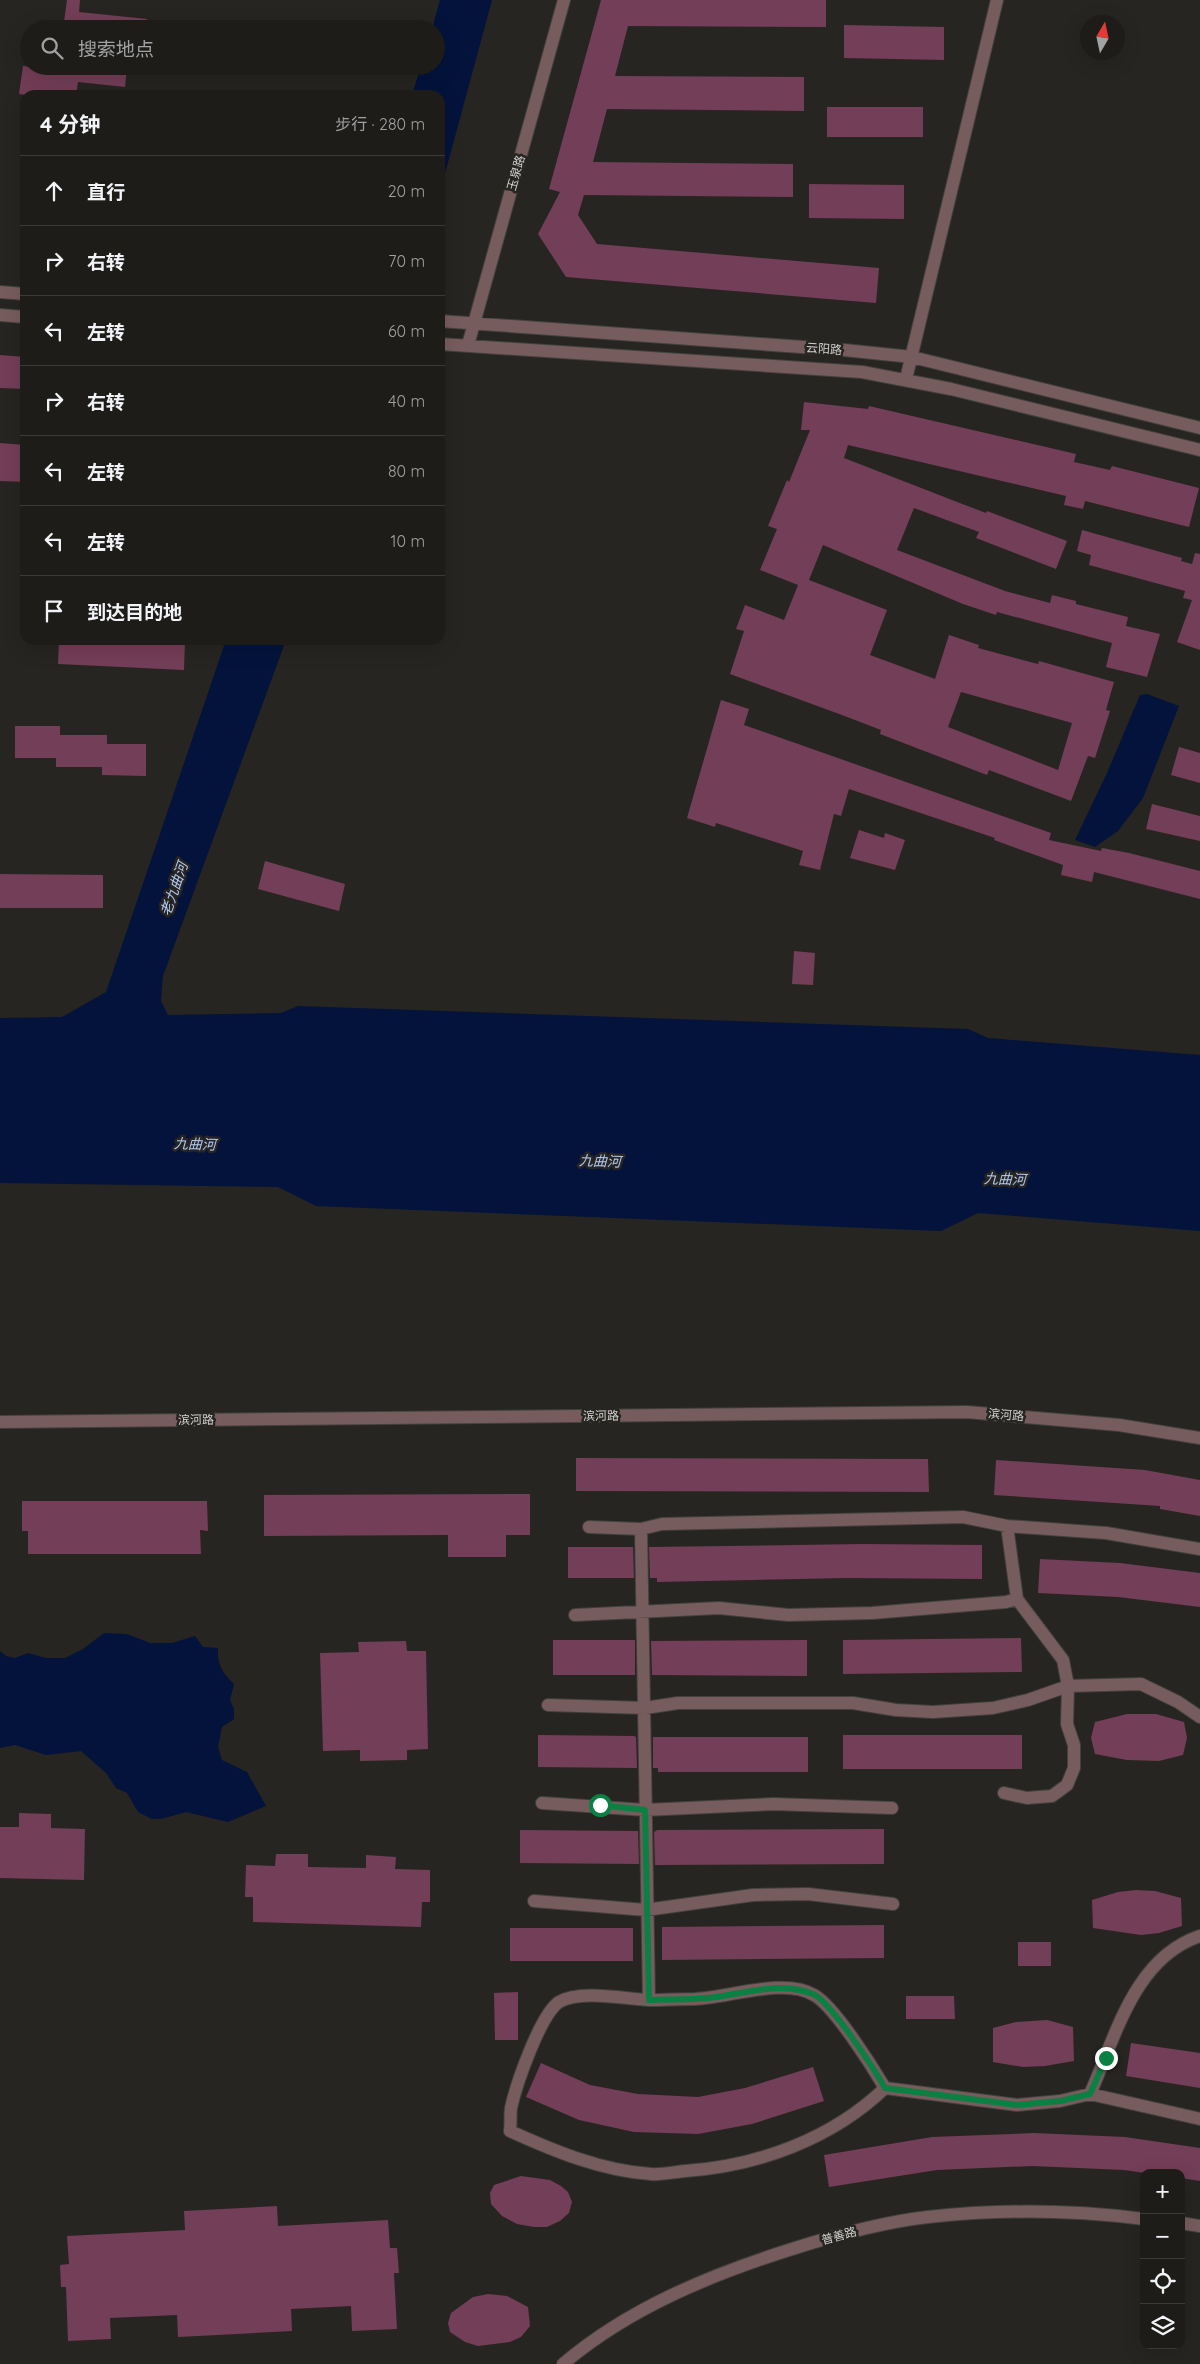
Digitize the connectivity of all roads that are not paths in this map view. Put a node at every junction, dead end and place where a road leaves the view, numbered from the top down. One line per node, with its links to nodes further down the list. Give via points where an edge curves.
1 (564, 0): 8 (street, 玉泉路)
2 (998, 0): 11 (street)
3 (0, 292): 4 (street)
4 (20, 294)
5 (0, 315): 6 (street)
6 (20, 317)
7 (445, 320): 8 (street, 云阳路)
8 (474, 323): 10 (street, 玉泉路); 11 (street, 云阳路)
9 (445, 344): 10 (street, 云阳路)
10 (468, 345): 12 (street, 云阳路, via 862,372)
11 (912, 357): 12 (street); 13 (street, 云阳路)
12 (906, 379): 14 (street, 云阳路)
13 (1200, 428)
14 (1200, 450)
15 (0, 1422): 16 (street, 滨河路, via 968,1412 1119,1425)
16 (1200, 1438)
17 (1007, 1526): 19 (street, via 963,1517 662,1524); 20 (street, via 1106,1533); 21 (street)
18 (589, 1527): 19 (street)
19 (641, 1530): 22 (street)
20 (1200, 1549)
21 (1017, 1599): 22 (street, via 872,1613 788,1615 719,1608); 24 (street, via 1063,1660)
22 (644, 1612): 23 (street); 26 (street)
23 (575, 1615)
24 (1068, 1686): 26 (street, via 993,1708 933,1712 853,1703 678,1703); 27 (street, via 1142,1684); 28 (street, via 1067,1724 1074,1745 1074,1768 1067,1784 1052,1796 1027,1798)
25 (548, 1706): 26 (street)
26 (645, 1708): 31 (street)
27 (1200, 1717)
28 (1004, 1793)
29 (542, 1803): 31 (street)
30 (892, 1808): 31 (street, via 772,1804)
31 (645, 1810): 34 (street)
32 (534, 1901): 34 (street)
33 (893, 1904): 34 (street, via 808,1894 762,1894)
34 (646, 1910): 36 (street)
35 (1200, 1936): 38 (street, via 1187,1940 1156,1962 1129,2000)
36 (649, 2000): 37 (street, via 706,1998 784,1988 814,1994 836,2016); 37 (street, via 594,1996 558,2003 532,2044 511,2109 510,2131 554,2151 612,2168 652,2174 706,2170 771,2156 811,2138 866,2105)
37 (885, 2088): 38 (street, via 1017,2105)
38 (1090, 2094): 39 (street)
39 (1200, 2119)
40 (1140, 2218): 43 (street, 普善路, via 1091,2212 1012,2211 927,2217 841,2234 739,2266 654,2302 590,2341)
41 (1185, 2224): 42 (street)
42 (1200, 2226)
43 (563, 2364)

